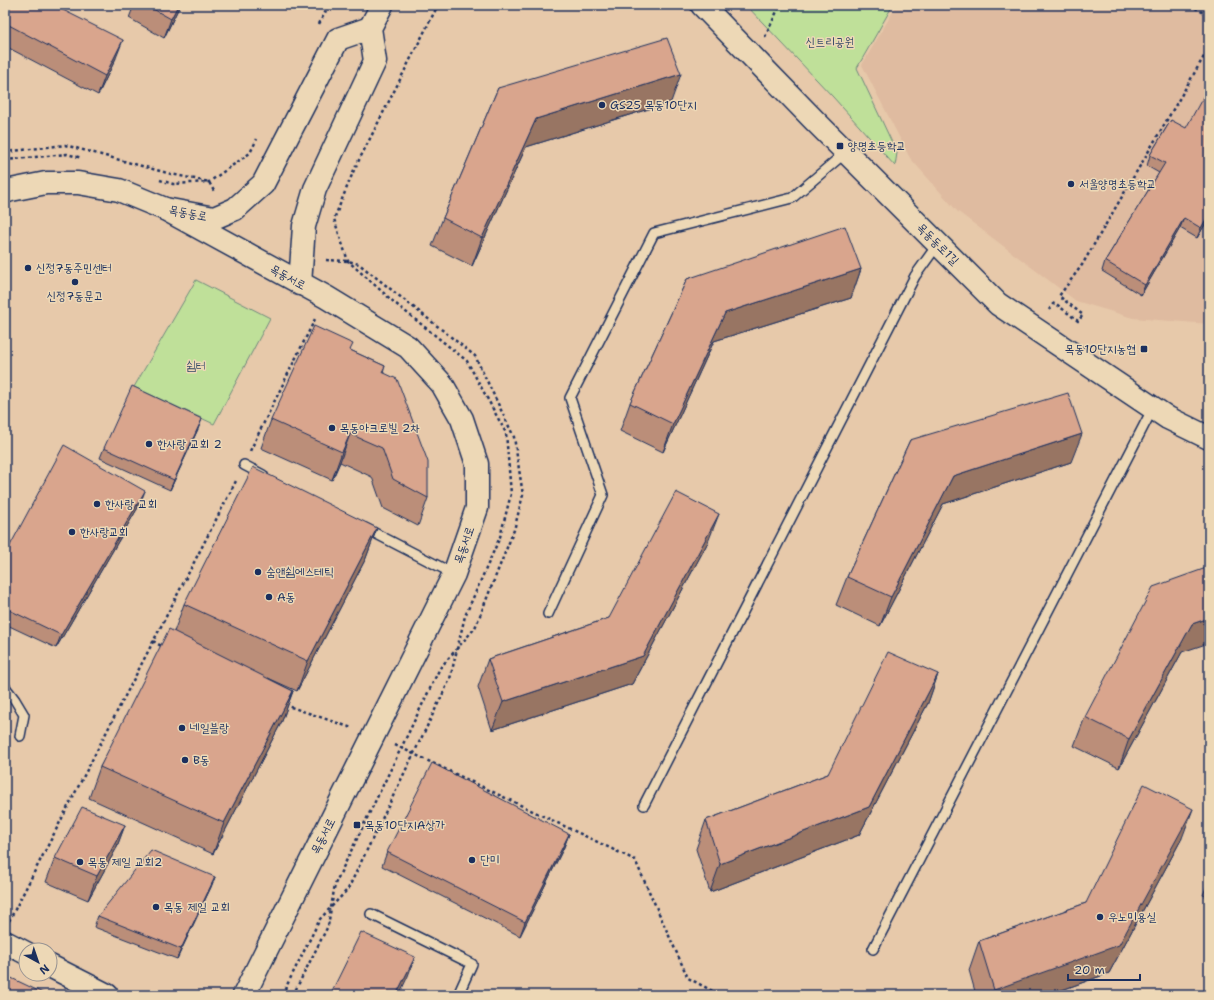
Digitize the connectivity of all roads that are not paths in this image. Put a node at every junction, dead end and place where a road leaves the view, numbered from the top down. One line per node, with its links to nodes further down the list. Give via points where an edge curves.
1 (382, 5): 3 (main road)
2 (702, 5): 4 (main road, 목동동로1길)
3 (370, 28): 6 (main road, 목동동로, via 338,39 263,184 235,209 214,218); 8 (main road, via 375,61 315,189 304,226)
4 (846, 152): 7 (main road, 목동동로1길); 15 (lane, via 792,198 654,233 570,398 603,495)
5 (5, 192): 6 (main road, 목동동로, via 46,183 78,183 119,190)
6 (165, 209): 8 (main road, 목동서로)
7 (938, 244): 9 (main road, 목동동로1길, via 998,304); 18 (lane, via 915,276)
8 (300, 284): 14 (main road, 목동서로, via 408,347 442,384 462,419 477,464 478,508)
9 (1154, 408): 10 (main road, 목동동로1길, via 1168,418); 22 (lane)
10 (1209, 438)
11 (244, 465): 12 (lane)
12 (272, 480)
13 (356, 523): 14 (lane)
14 (454, 574): 25 (main road, 목동서로)
15 (548, 614)
16 (5, 687): 17 (lane, via 24,715)
17 (20, 736)
18 (644, 805)
19 (371, 914): 26 (lane, via 472,964)
20 (7, 932): 21 (main road)
21 (18, 944)
22 (873, 949)
23 (58, 970): 24 (main road)
24 (107, 995)
25 (244, 995)
26 (458, 995)

